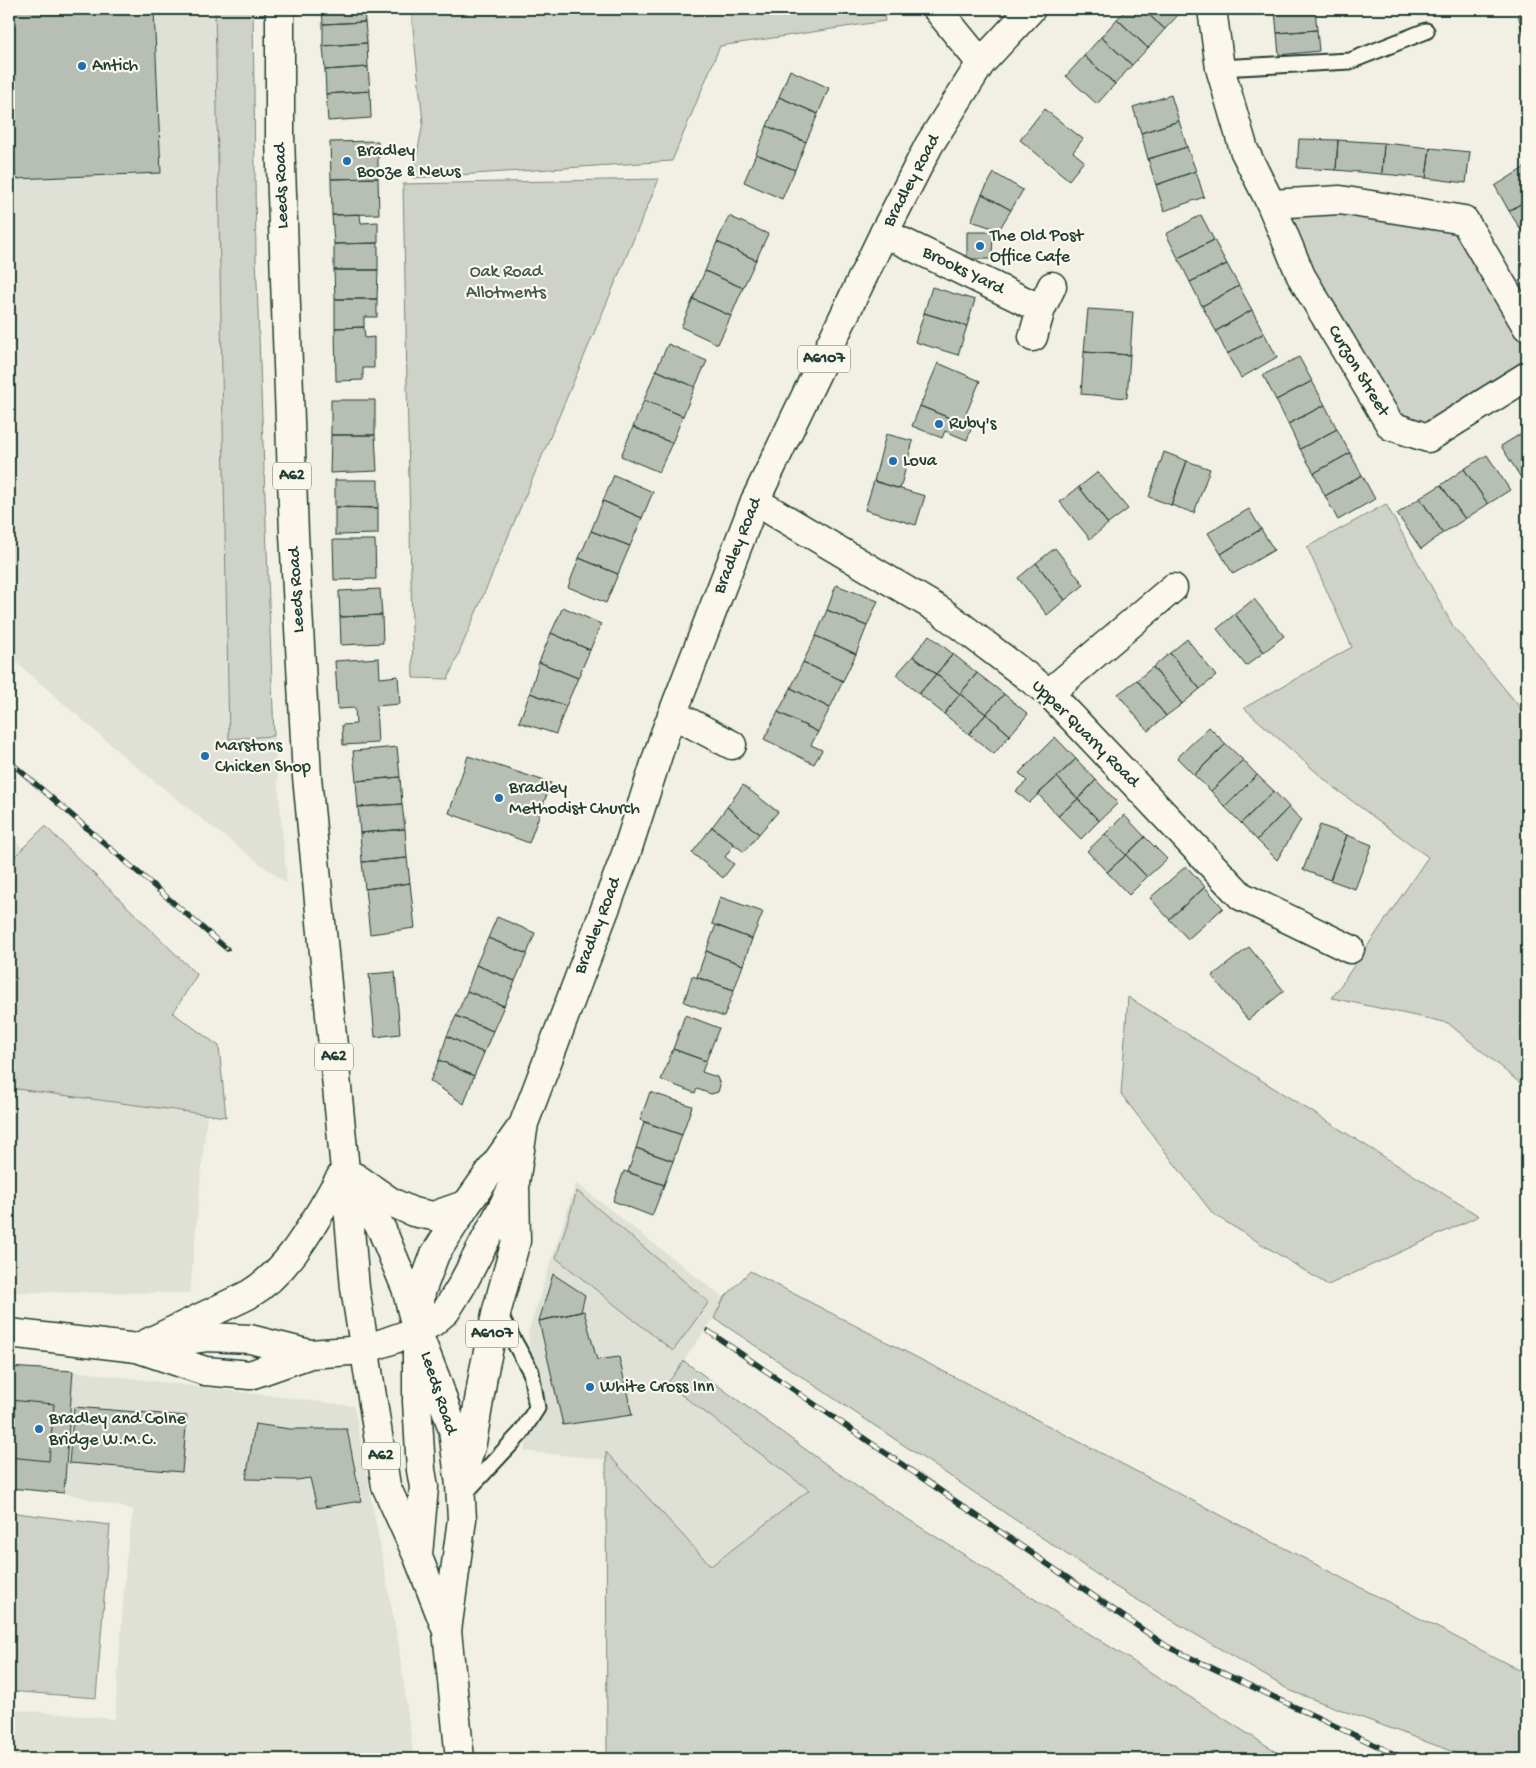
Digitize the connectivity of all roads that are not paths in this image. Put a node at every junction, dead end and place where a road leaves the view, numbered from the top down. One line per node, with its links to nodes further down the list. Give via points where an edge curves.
1 (280, 9): 20 (main road, Leeds Road / A62, via 280,148 294,534 307,777)
2 (937, 9): 6 (main road)
3 (1031, 9): 6 (main road, Bradley Road / A6107)
4 (1212, 9): 7 (main road, Curzon Street)
5 (1426, 31): 7 (lane, via 1350,61)
6 (981, 62): 9 (main road, Bradley Road / A6107, via 929,145)
7 (1220, 68): 8 (main road, Curzon Street, via 1244,150)
8 (1270, 204): 10 (main road, via 1340,200 1464,220); 12 (main road, Curzon Street, via 1301,276 1390,426 1428,438)
9 (884, 233): 11 (main road, Brooks Yard, via 1047,298); 13 (main road, Bradley Road / A6107)
10 (1527, 326)
11 (1033, 337)
12 (1527, 376)
13 (755, 501): 15 (main road, Upper Quarry Road, via 941,611); 16 (main road, Bradley Road / A6107)
14 (1173, 588): 15 (main road)
15 (1049, 693): 18 (main road, Upper Quarry Road, via 1241,896)
16 (673, 714): 17 (main road); 19 (main road, Bradley Road / A6107, via 626,854)
17 (732, 745)
18 (1350, 949)
19 (524, 1123): 21 (main road, Bradley Road / A6107); 22 (main road, Bradley Road / A6107)
20 (345, 1170): 22 (main road, via 391,1202 413,1212 433,1216); 24 (main road, Leeds Road / A62, via 382,1230 406,1288); 26 (main road, via 294,1254 264,1286); 27 (main road, Leeds Road / A62, via 354,1288)
21 (515, 1183): 23 (main road, Bradley Road / A6107, via 516,1241); 24 (main road, via 446,1311)
22 (467, 1204): 24 (main road, Bradley Road / A6107, via 435,1254 421,1292)
23 (497, 1310): 28 (main road, Bradley Road / A6107); 28 (lane, via 531,1372 537,1408 521,1433)
24 (418, 1331): 27 (main road); 28 (main road, Leeds Road / A62, via 453,1430); 29 (main road, Bradley Road / A6107, via 418,1401 424,1488)
25 (9, 1333): 26 (main road)
26 (137, 1348): 27 (main road, via 208,1338 250,1339 310,1354)
27 (363, 1350): 29 (main road, Leeds Road / A62, via 386,1486)
28 (461, 1491): 30 (main road, Leeds Road / A62, via 462,1519)
29 (418, 1557): 30 (main road, Leeds Road / A62)
30 (447, 1631): 31 (main road, Leeds Road / A62)
31 (460, 1759)

